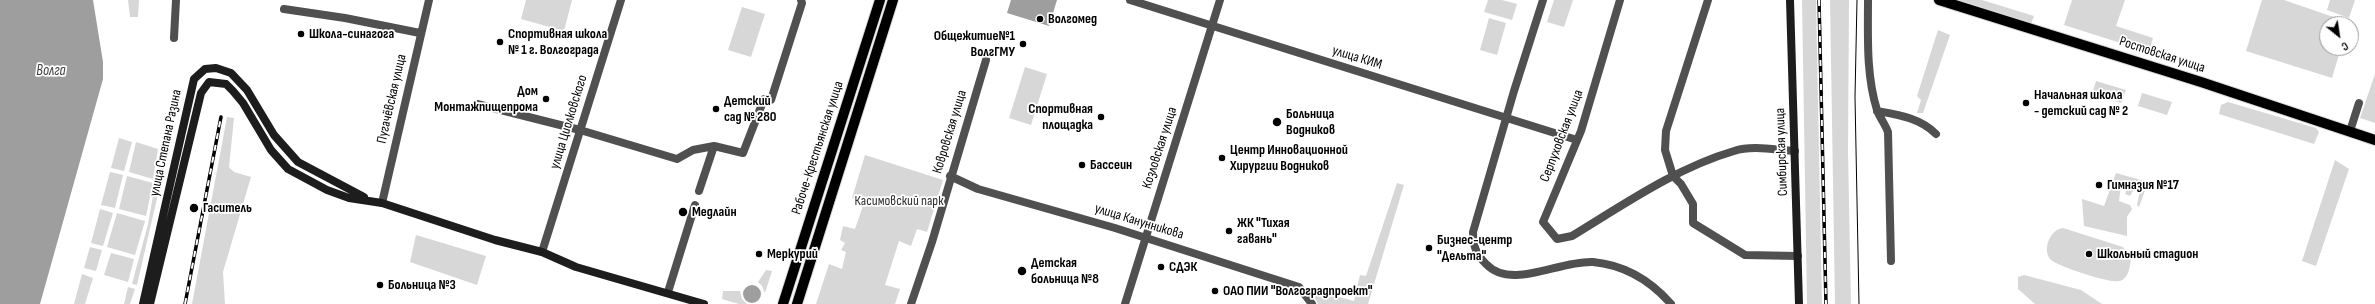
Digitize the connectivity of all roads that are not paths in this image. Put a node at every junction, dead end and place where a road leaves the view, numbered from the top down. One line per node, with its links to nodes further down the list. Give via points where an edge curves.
1 (176, 0): 18 (street)
2 (428, 0): 17 (street, Пугачёвская улица)
3 (621, 0): 24 (street, улица Циолковского)
4 (800, 0): 29 (street, via 802,3 771,100 764,99 743,153)
5 (880, 0): 45 (main road, Рабоче-Крестьянская улица)
6 (894, 0): 46 (main road, Рабоче-Крестьянская улица)
7 (1130, 0): 16 (street, улица КИМ)
8 (1220, 0): 16 (street, Козловская улица)
9 (1544, 0): 23 (street)
10 (1620, 0): 27 (street, Серпуховская улица)
11 (1708, 0): 32 (street, via 1666,131 1664,150)
12 (1790, 0): 30 (main road, Симбирская улица)
13 (1868, 0): 22 (street, via 1868,57)
14 (1939, 0): 25 (main road, Ростовская улица)
15 (284, 9): 17 (street)
16 (1212, 28): 23 (street, улица КИМ); 37 (street, Козловская улица)
17 (420, 33): 35 (street, Пугачёвская улица)
18 (174, 38)
19 (986, 60): 31 (street, Ковровская улица)
20 (2360, 103): 25 (street)
21 (477, 104): 24 (street)
22 (1878, 111): 26 (street, via 1927,125); 40 (street, via 1885,121 1888,132)
23 (1506, 118): 27 (street, улица КИМ); 50 (street, via 1473,232 1473,247 1480,258 1492,270 1505,276 1533,274 1576,262 1616,266 1633,272 1647,281)
24 (580, 130): 29 (street, via 677,159 693,150); 38 (street, улица Циолковского)
25 (2350, 131): 28 (main road, Ростовская улица)
26 (1936, 134)
27 (1577, 140): 32 (street, Серпуховская улица, via 1543,222 1557,239 1572,236)
28 (2375, 140)
29 (714, 146): 33 (street)
30 (1795, 151): 32 (street, via 1735,150); 39 (main road, Симбирская улица)
31 (950, 176): 37 (street, улица Канунникова, via 978,189); 47 (street, Ковровская улица, via 932,242)
32 (1673, 176): 39 (street, via 1688,194 1693,204 1693,222 1700,228 1745,255)
33 (699, 192)
34 (372, 201): 35 (main road); 42 (main road, улица Степана Разина, via 298,162 278,140 247,90 232,74 216,68 205,69 194,79); 43 (main road, улица Степана Разина, via 350,198 327,190 288,169 271,150 243,103 226,84 209,82 201,93)
35 (382, 203): 38 (main road, via 495,240)
36 (695, 205): 41 (street)
37 (1145, 238): 48 (street, Козловская улица); 49 (street, улица Канунникова, via 1299,287)
38 (542, 252): 41 (main road, via 576,267)
39 (1798, 256): 51 (main road, Симбирская улица)
40 (1891, 261)
41 (668, 292): 44 (main road)
42 (143, 304)
43 (150, 304)
44 (704, 304)
45 (783, 304)
46 (797, 304)
47 (911, 304)
48 (1125, 304)
49 (1312, 304)
50 (1671, 304)
51 (1799, 304)

